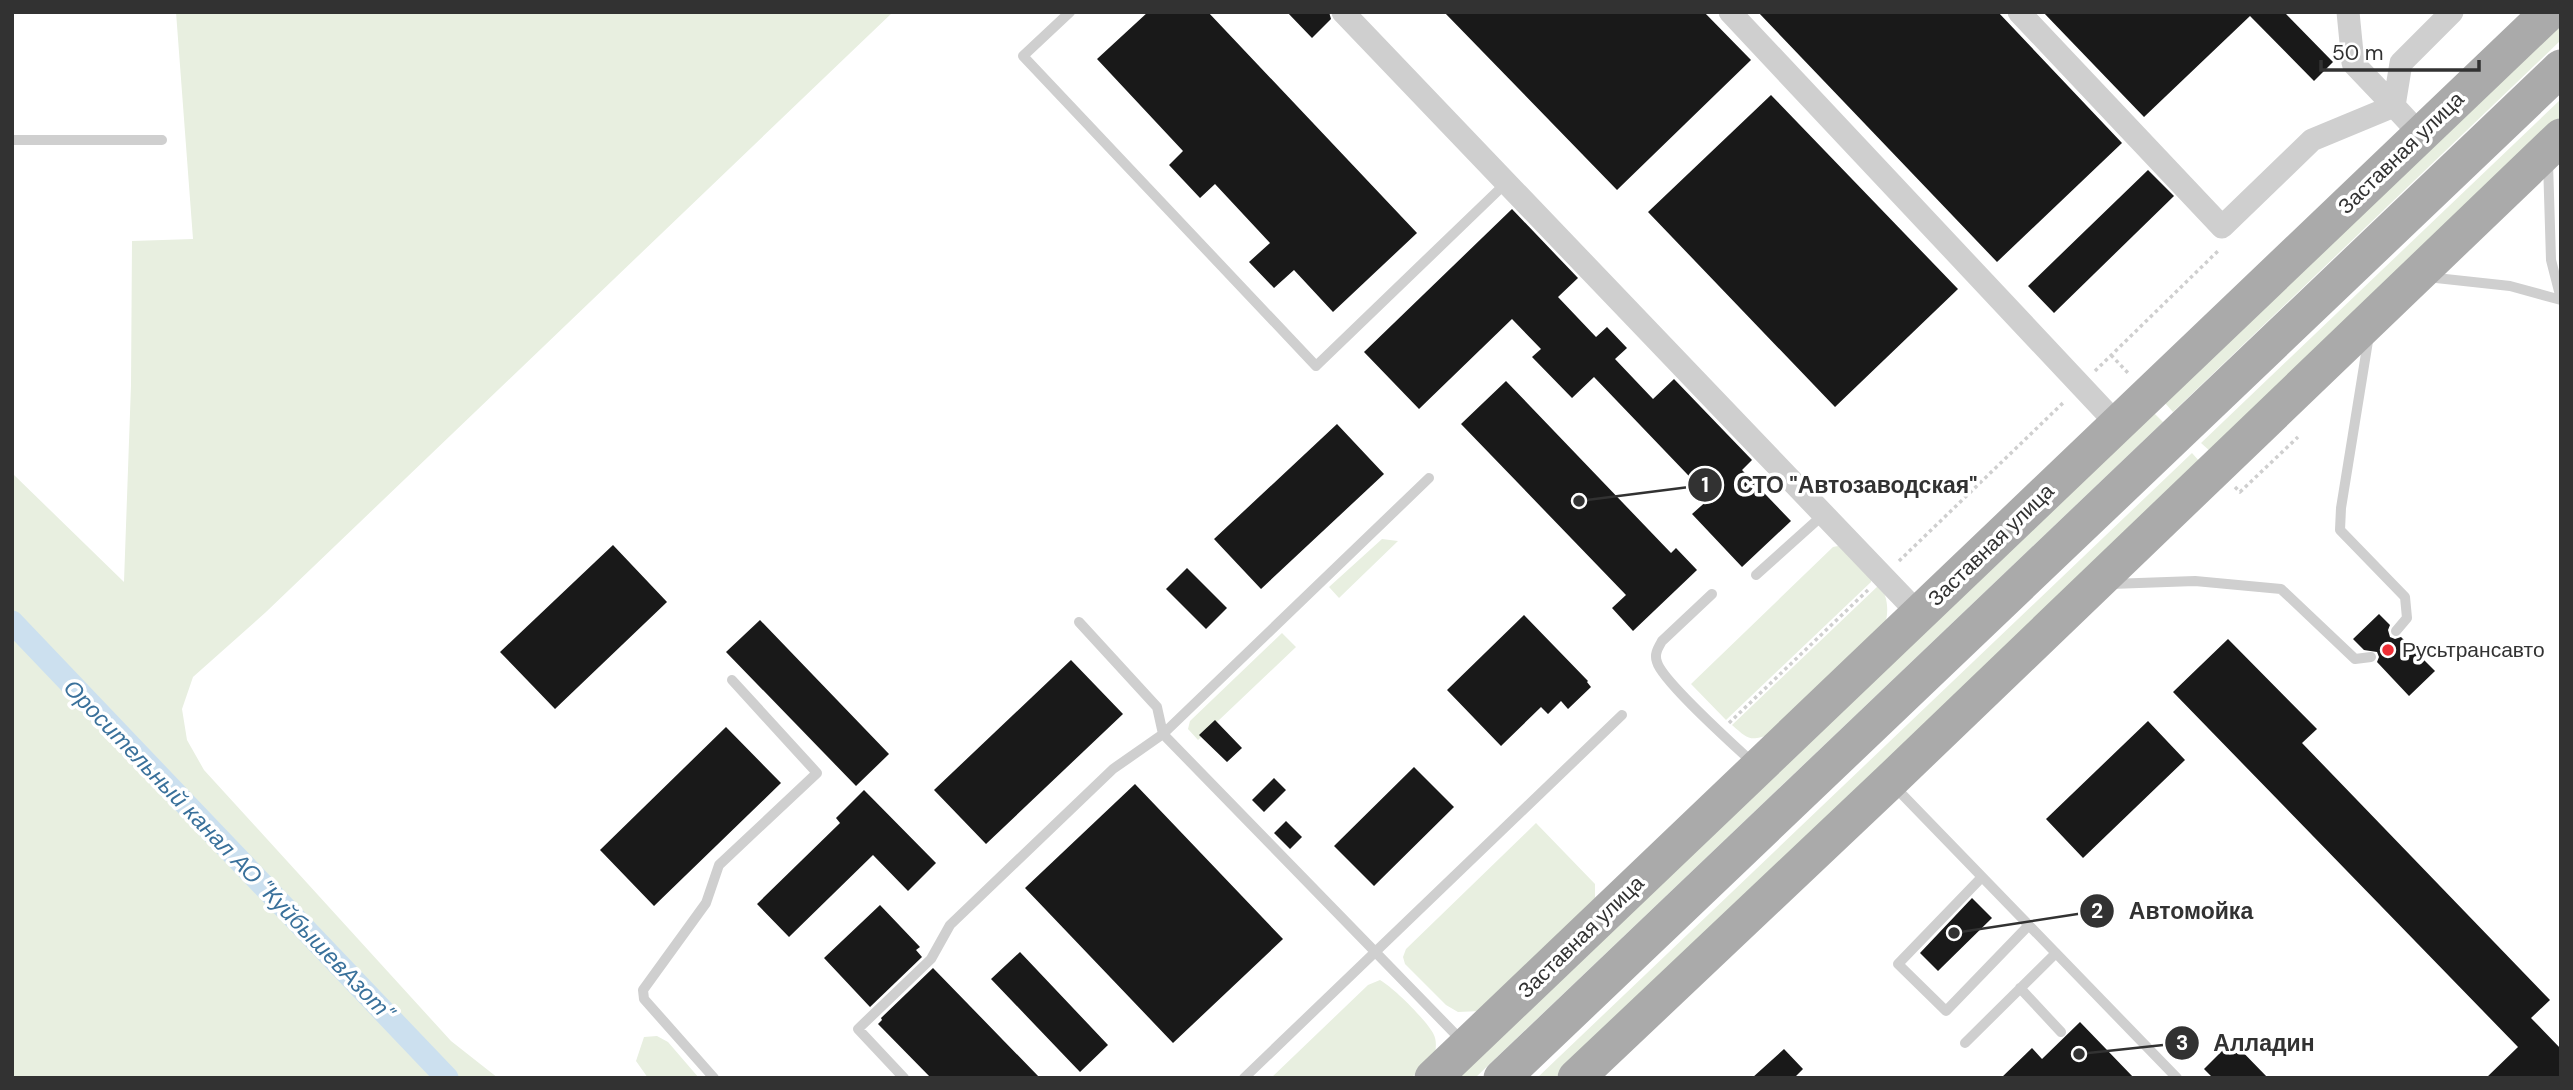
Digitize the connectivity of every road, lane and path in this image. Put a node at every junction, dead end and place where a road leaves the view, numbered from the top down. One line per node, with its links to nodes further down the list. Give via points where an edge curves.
1 (1070, 12): 14 (lane, via 1023,56 1316,366)
2 (1343, 12): 14 (street)
3 (1730, 12): 21 (street)
4 (2019, 12): 15 (street)
5 (2348, 12): 9 (street, via 2353,63)
6 (2452, 12): 9 (street, via 2401,63)
7 (2549, 12): 10 (main road, Заставная улица)
8 (2561, 68): 53 (main road)
9 (2394, 106): 10 (street); 15 (street, via 2312,140)
10 (2421, 135): 22 (main road, Заставная улица)
11 (12, 140): 12 (lane)
12 (162, 140)
13 (2554, 144): 16 (main road); 17 (lane, via 2552,260)
14 (1506, 183): 26 (street)
15 (2222, 227): 19 (path, via 2221,247)
16 (2417, 275): 17 (lane, via 2510,286); 18 (main road)
17 (2561, 299)
18 (2372, 318): 29 (main road); 33 (lane, via 2340,530 2405,597 2407,618)
19 (2111, 355): 20 (path); 21 (path)
20 (2137, 383)
21 (2080, 386): 22 (street); 28 (path)
22 (2118, 424): 31 (main road, Заставная улица)
23 (2298, 437): 25 (path, via 2239,492)
24 (1429, 478): 38 (lane)
25 (2229, 481)
26 (1824, 514): 27 (lane); 28 (street)
27 (1756, 575)
28 (1882, 576): 31 (street); 37 (path)
29 (2095, 584): 34 (lane, via 2195,581 2281,589 2355,659); 40 (main road)
30 (1712, 594): 37 (lane, via 1662,641 1657,662 1671,683)
31 (1919, 614): 39 (main road, Заставная улица)
32 (1079, 622): 38 (lane, via 1157,707)
33 (2396, 631)
34 (2371, 657)
35 (732, 680): 49 (lane, via 817,773 719,864 706,903 643,990 643,999)
36 (1622, 715): 43 (lane)
37 (1720, 731): 39 (lane)
38 (1163, 734): 43 (lane); 50 (lane, via 1114,769 950,925 931,959 858,1029)
39 (1758, 768): 48 (main road, Заставная улица)
40 (1889, 782): 41 (lane); 54 (main road)
41 (1982, 877): 42 (lane); 42 (lane, via 1898,964 1947,1011)
42 (2029, 925): 44 (lane)
43 (1375, 952): 48 (lane); 51 (lane)
44 (2056, 953): 45 (lane); 55 (lane)
45 (2020, 988): 46 (lane); 47 (lane)
46 (2061, 1032)
47 (1965, 1043)
48 (1467, 1046): 52 (main road, Заставная улица)
49 (714, 1078)
50 (904, 1078)
51 (1244, 1078)
52 (1433, 1078)
53 (1502, 1078)
54 (1576, 1078)
55 (2177, 1078)

